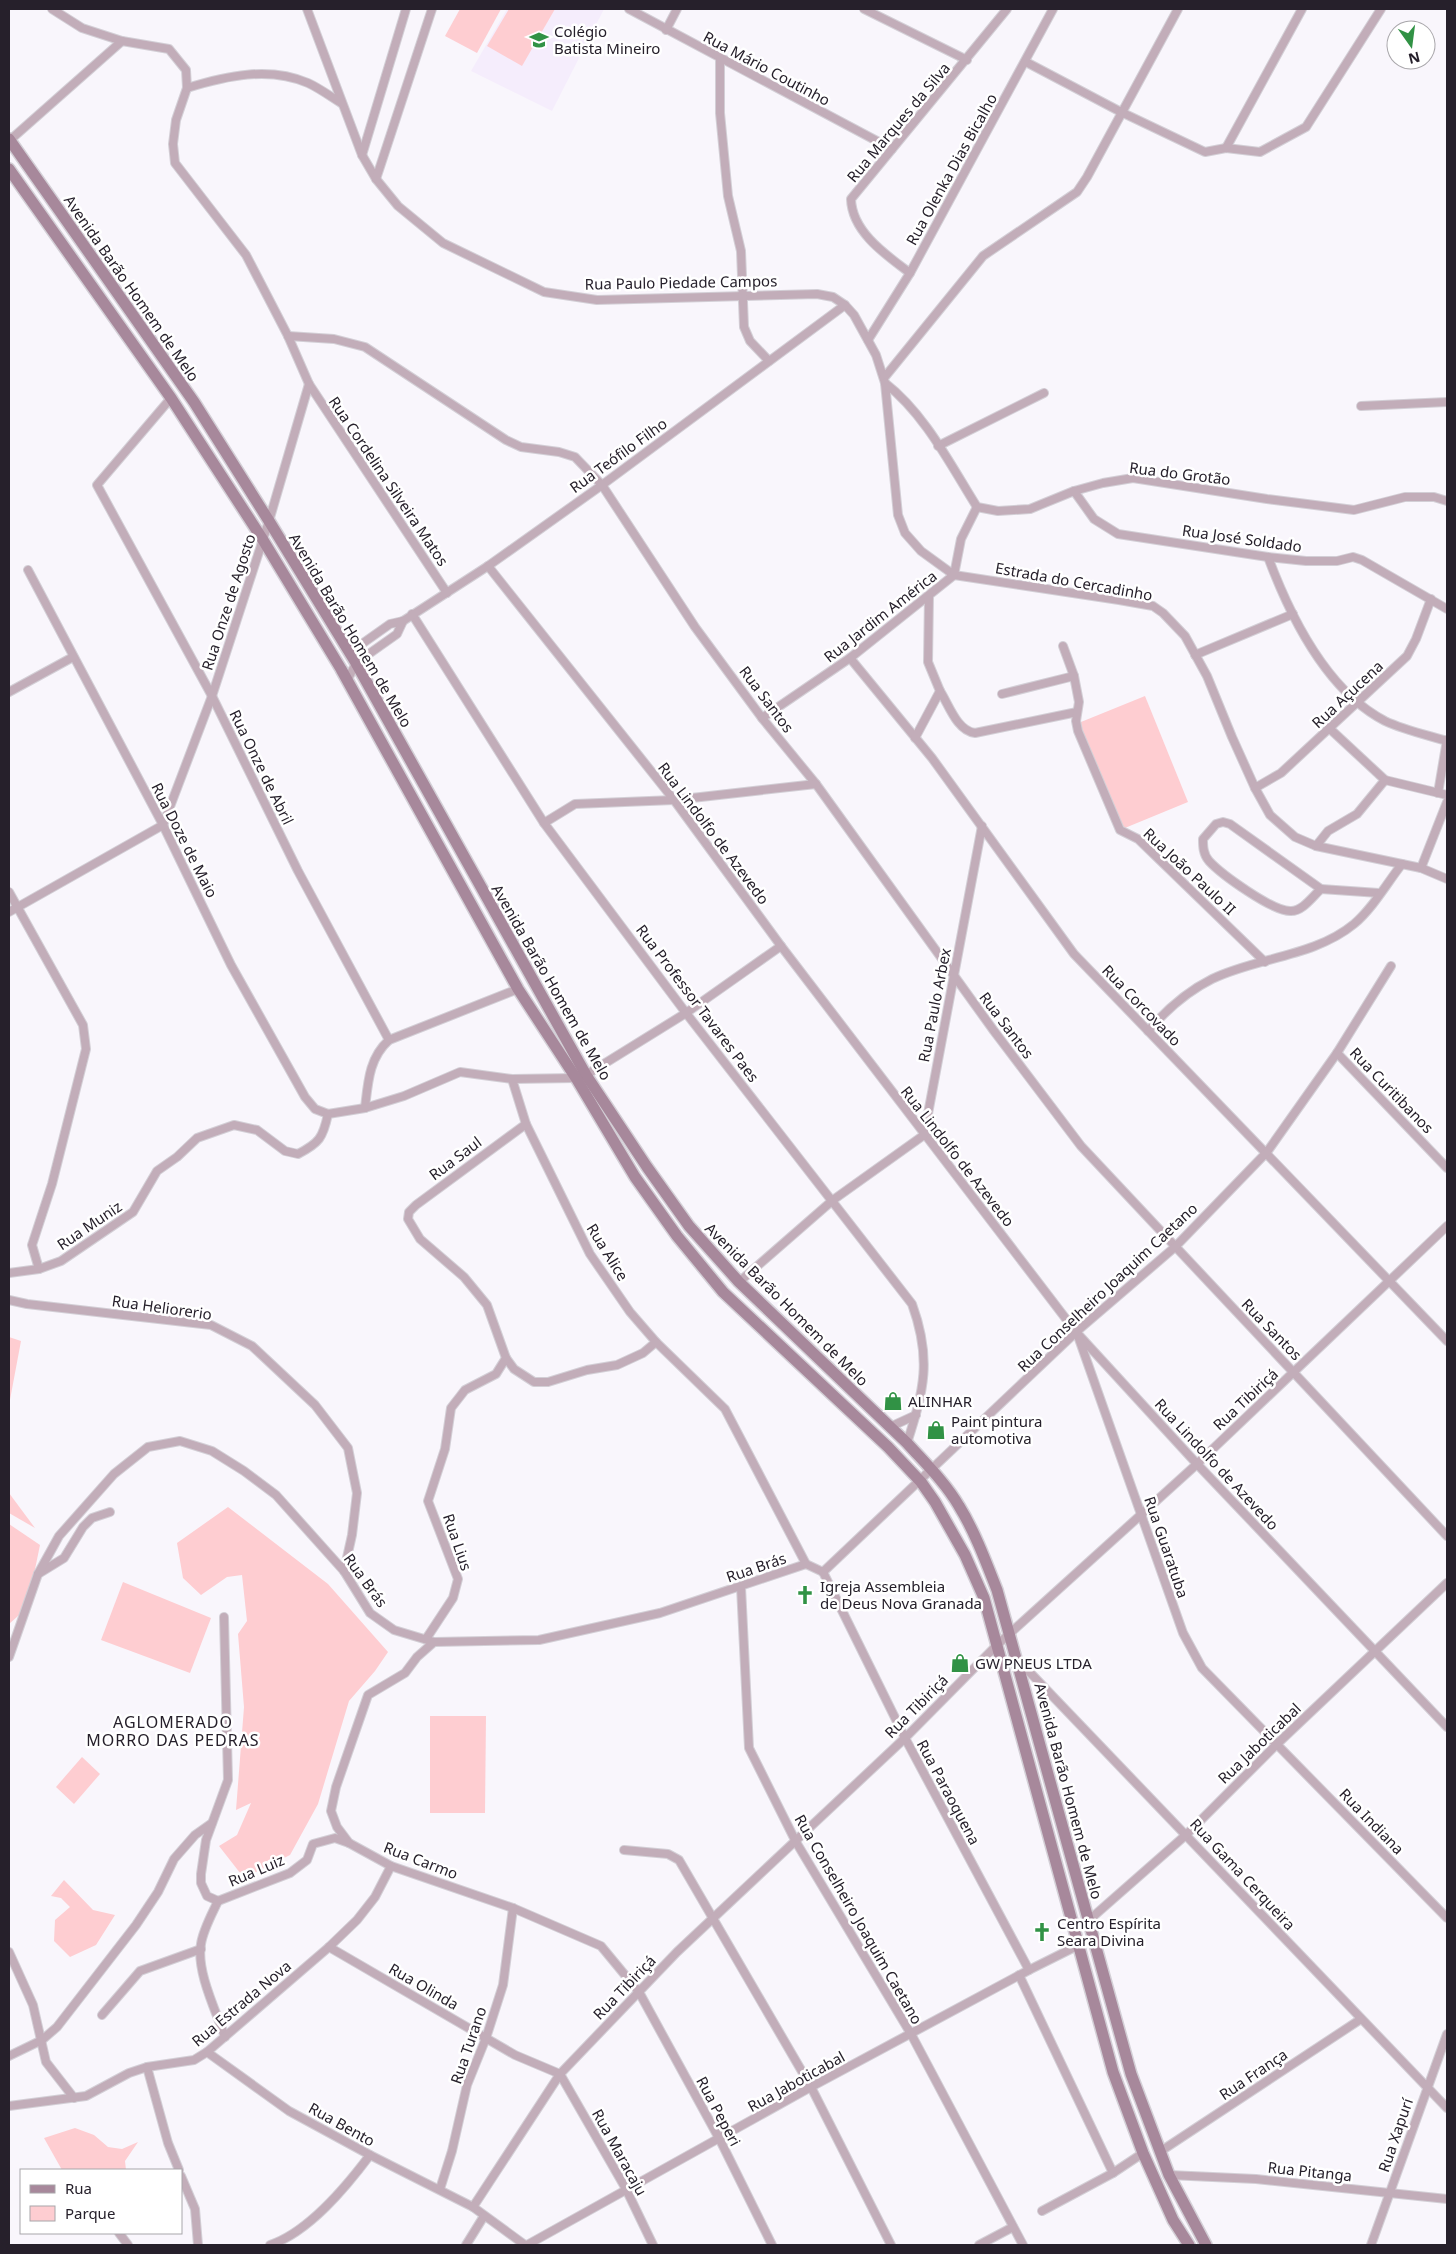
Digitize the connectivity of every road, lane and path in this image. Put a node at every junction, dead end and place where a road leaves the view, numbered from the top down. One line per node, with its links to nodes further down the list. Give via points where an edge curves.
1 (52, 9): 14 (street, via 82,28)
2 (307, 9): 19 (street, Rua Paulo Piedade Campos)
3 (406, 9): 24 (street)
4 (432, 9): 26 (street)
5 (629, 9): 13 (street, Rua Mário Coutinho)
6 (677, 9): 13 (street)
7 (864, 9): 16 (street)
8 (1007, 9): 16 (street, Rua Marques da Silva)
9 (1053, 9): 17 (street, Rua Olenka Dias Bicalho)
10 (1178, 9): 20 (street)
11 (1302, 9): 22 (street)
12 (1381, 9): 22 (street, via 1306,127 1260,152)
13 (666, 30): 15 (street, Rua Mário Coutinho)
14 (122, 41): 18 (street, via 169,49 186,70); 21 (street)
15 (720, 59): 23 (street, Rua Mário Coutinho); 28 (street, via 720,112 726,178 741,251)
16 (967, 60): 23 (street, Rua Marques da Silva)
17 (1026, 62): 20 (street); 27 (street, Rua Olenka Dias Bicalho)
18 (187, 88): 19 (street, via 220,78 271,72 308,83); 30 (street, Rua Cordelina Silveira Matos, via 175,128 175,163 246,255)
19 (341, 103): 24 (street, Rua Paulo Piedade Campos)
20 (1121, 112): 22 (street, via 1205,152); 33 (street, via 1077,192 983,256)
21 (9, 140): 37 (main road, Avenida Barão Homem de Melo)
22 (1226, 148)
23 (892, 149): 27 (street, Rua Marques da Silva, via 852,199 852,210 867,235)
24 (362, 155): 26 (street, Rua Paulo Piedade Campos)
25 (9, 169): 36 (main road, Avenida Barão Homem de Melo)
26 (376, 179): 28 (street, Rua Paulo Piedade Campos, via 398,206 443,244 544,292 597,300)
27 (910, 273): 31 (street, Rua Olenka Dias Bicalho)
28 (743, 294): 29 (street, Rua Paulo Piedade Campos, via 817,294 833,297); 32 (street, via 744,327 750,340)
29 (845, 305): 31 (street, Estrada do Cercadinho); 32 (street, Rua Teófilo Filho)
30 (288, 336): 34 (street, Rua Cordelina Silveira Matos); 41 (street, Rua Santos, via 334,339 365,347 521,448 575,457)
31 (868, 340): 33 (street, Estrada do Cercadinho)
32 (769, 360): 41 (street, Rua Teófilo Filho)
33 (884, 380): 40 (street, via 900,394); 50 (street, Estrada do Cercadinho, via 898,516 904,533 921,551)
34 (308, 384): 45 (street, Rua Onze de Agosto); 51 (street, Rua Cordelina Silveira Matos)
35 (1044, 393): 40 (street)
36 (172, 398): 37 (main road, via 182,394); 46 (main road, Avenida Barão Homem de Melo); 69 (street, Rua Onze de Abril, via 98,485)
37 (194, 402): 45 (main road, Avenida Barão Homem de Melo)
38 (1447, 402): 39 (street)
39 (1361, 406)
40 (938, 446): 44 (street)
41 (602, 485): 48 (street, Rua Teófilo Filho); 72 (street, Rua Santos, via 695,627)
42 (1074, 491): 43 (street, Rua do Grotão, via 1133,478 1267,500 1354,510 1405,497 1434,497); 44 (street, Rua do Grotão, via 1030,510 998,511); 47 (street, Rua José Soldado, via 1094,519 1118,534)
43 (1447, 501)
44 (978, 507): 50 (street, Rua Jardim América, via 961,539)
45 (269, 521): 46 (street, Rua Onze de Agosto); 59 (main road, Avenida Barão Homem de Melo)
46 (262, 540): 65 (main road, Avenida Barão Homem de Melo); 69 (street, Rua Onze de Agosto)
47 (1268, 557): 53 (street, Rua José Soldado, via 1306,561 1337,561 1353,557); 56 (street)
48 (488, 566): 51 (street, Rua Teófilo Filho); 81 (street, Rua Lindolfo de Azevedo)
49 (28, 570): 61 (street, Rua Doze de Maio)
50 (954, 575): 52 (street, Rua Jardim América); 60 (street, Estrada do Cercadinho, via 1153,606 1163,612 1184,636)
51 (447, 593): 55 (street, Rua Teófilo Filho)
52 (929, 596): 62 (street, Rua Jardim América); 66 (street, via 928,662)
53 (1431, 600): 54 (street); 70 (street, Rua Açucena, via 1407,656)
54 (1447, 609)
55 (412, 614): 57 (street, Rua Teófilo Filho); 83 (street, Rua Professor Tavares Paes)
56 (1293, 614): 60 (street); 70 (street, via 1326,669)
57 (403, 621): 59 (street, Rua Teófilo Filho, via 390,624); 63 (street, Rua Teófilo Filho, via 397,634)
58 (1062, 646): 64 (street, Rua João Paulo II)
59 (349, 653): 63 (main road, Avenida Barão Homem de Melo)
60 (1195, 655): 78 (street, Estrada do Cercadinho)
61 (73, 657): 67 (street); 84 (street, Rua Doze de Maio)
62 (850, 658): 72 (street, Rua Jardim América); 74 (street, Rua Corcovado)
63 (356, 663): 65 (street); 104 (main road, Avenida Barão Homem de Melo)
64 (1074, 676): 68 (street); 71 (street, Rua João Paulo II, via 1079,702)
65 (347, 681): 99 (main road, Avenida Barão Homem de Melo)
66 (940, 691): 71 (street, via 962,728 968,732); 74 (street)
67 (9, 692)
68 (1002, 694)
69 (212, 696): 84 (street, Rua Onze de Agosto); 102 (street, Rua Onze de Abril, via 298,871)
70 (1357, 702): 73 (street, Rua Açucena); 75 (street, via 1386,721)
71 (1077, 712): 96 (street, Rua João Paulo II, via 1078,731 1120,830 1138,839)
72 (762, 718): 77 (street, Rua Santos)
73 (1330, 728): 76 (street); 78 (street, Rua Açucena, via 1281,773)
74 (915, 738): 85 (street, Rua Corcovado)
75 (1447, 740): 79 (street)
76 (1385, 780): 79 (street); 86 (street, via 1357,814 1328,831)
77 (816, 784): 81 (street); 98 (street, Rua Santos)
78 (1255, 788): 86 (street, Estrada do Cercadinho, via 1270,814 1295,837)
79 (1438, 793): 80 (street)
80 (1447, 795)
81 (674, 800): 83 (street, via 575,804); 95 (street, Rua Lindolfo de Azevedo)
82 (1447, 802): 88 (street)
83 (544, 823): 100 (street, Rua Professor Tavares Paes)
84 (163, 825): 93 (street); 107 (street, Rua Doze de Maio, via 231,965 305,1097 315,1109)
85 (982, 826): 98 (street, Rua Paulo Arbex); 101 (street, Rua Corcovado, via 1074,954)
86 (1316, 846): 87 (street, Estrada do Cercadinho)
87 (1402, 864): 88 (street, Estrada do Cercadinho); 92 (street)
88 (1421, 868): 89 (street, Estrada do Cercadinho)
89 (1447, 878)
90 (1322, 889): 90 (street, via 1300,910 1281,910 1257,897 1208,860 1203,839 1216,824 1230,824); 92 (street)
91 (9, 892): 93 (street)
92 (1379, 893): 96 (street, via 1355,924 1336,936)
93 (17, 908): 94 (street); 115 (street, via 82,1025 86,1049 52,1184 32,1246)
94 (9, 912)
95 (781, 946): 100 (street); 109 (street, Rua Lindolfo de Azevedo)
96 (1265, 962): 101 (street, via 1213,979 1170,1005)
97 (1392, 966): 103 (street, Rua Conselheiro Joaquim Caetano)
98 (954, 976): 109 (street, Rua Paulo Arbex); 114 (street, Rua Santos, via 1081,1146)
99 (518, 989): 102 (street); 104 (main road, Avenida Barão Homem de Melo, via 552,1041)
100 (686, 1013): 104 (street); 112 (street, Rua Professor Tavares Paes)
101 (1148, 1031): 110 (street, Rua Corcovado)
102 (389, 1040): 106 (street, via 372,1062)
103 (1336, 1053): 110 (street, Rua Conselheiro Joaquim Caetano); 111 (street, Rua Curitibanos)
104 (581, 1077): 105 (street); 118 (main road, Avenida Barão Homem de Melo, via 689,1226); 130 (main road, Avenida Barão Homem de Melo, via 635,1177 723,1292)
105 (512, 1079): 106 (street, via 460,1072 404,1096); 108 (street, Rua Alice)
106 (365, 1108): 107 (street)
107 (328, 1114): 115 (street, Rua Muniz, via 324,1134 314,1146 298,1154 285,1151 257,1130 234,1124 197,1138 157,1171 133,1212 61,1261)
108 (526, 1124): 121 (street, Rua Alice, via 590,1254 630,1312); 123 (street, Rua Saul, via 416,1205 409,1212 408,1219 420,1239 464,1277 487,1305)
109 (924, 1135): 112 (street); 120 (street, Rua Lindolfo de Azevedo)
110 (1267, 1152): 114 (street, Rua Conselheiro Joaquim Caetano); 117 (street, Rua Corcovado)
111 (1447, 1168)
112 (833, 1200): 118 (street); 125 (street, Rua Professor Tavares Paes, via 912,1304 925,1348 920,1405)
113 (1447, 1226): 117 (street, Rua Tibiriçá)
114 (1175, 1247): 120 (street, Rua Conselheiro Joaquim Caetano); 124 (street, Rua Santos)
115 (38, 1269): 116 (street, Rua Muniz)
116 (9, 1273)
117 (1390, 1281): 122 (street, Rua Corcovado); 124 (street, Rua Tibiriçá)
118 (739, 1282): 126 (main road, Avenida Barão Homem de Melo)
119 (9, 1300): 135 (street, Rua Heliorerio, via 211,1325 252,1346 315,1405 348,1448 357,1493)
120 (1076, 1332): 128 (street, Rua Lindolfo de Azevedo); 129 (street, Rua Conselheiro Joaquim Caetano); 132 (street, Rua Guaratuba)
121 (656, 1342): 123 (street, via 644,1353 618,1365 548,1382 534,1382 514,1369); 134 (street, Rua Alice, via 725,1409)
122 (1447, 1342)
123 (506, 1358): 142 (street, Rua Lius, via 496,1374 465,1390 451,1408 445,1449 428,1501 458,1579 452,1598)
124 (1294, 1372): 128 (street, Rua Tibiriçá); 133 (street, Rua Santos)
125 (916, 1415): 126 (street); 127 (street, Rua Professor Tavares Paes)
126 (890, 1427): 127 (main road, Avenida Barão Homem de Melo)
127 (907, 1443): 129 (main road, Avenida Barão Homem de Melo)
128 (1197, 1464): 132 (street, Rua Tibiriçá); 146 (street, Rua Lindolfo de Azevedo)
129 (932, 1470): 130 (street, Rua Conselheiro Joaquim Caetano); 141 (main road, Avenida Barão Homem de Melo, via 959,1505 980,1548 998,1590)
130 (921, 1482): 136 (street, Rua Conselheiro Joaquim Caetano); 145 (main road, Avenida Barão Homem de Melo, via 965,1555 984,1598)
131 (110, 1512): 137 (street, via 92,1518 64,1558)
132 (1142, 1513): 141 (street, Rua Tibiriçá); 151 (street, Rua Guaratuba, via 1183,1633 1202,1668)
133 (1447, 1536)
134 (806, 1564): 136 (street); 139 (street, Rua Brás)
135 (344, 1570): 137 (street, Rua Brás, via 276,1495 212,1451 180,1441 148,1447 114,1474 59,1536); 142 (street, Rua Brás, via 370,1613 394,1630)
136 (823, 1572): 150 (street, Rua Paraoquena)
137 (38, 1574): 144 (street, Rua Brás)
138 (1447, 1583): 146 (street, Rua Jaboticabal)
139 (741, 1587): 143 (street, Rua Brás, via 660,1613 540,1640); 154 (street, Rua Conselheiro Joaquim Caetano, via 749,1748)
140 (224, 1617): 152 (street, via 228,1780)
141 (1010, 1634): 145 (street, Rua Tibiriçá); 148 (main road, Avenida Barão Homem de Melo)
142 (426, 1639): 143 (street, Rua Brás)
143 (434, 1642): 155 (street, Rua Carmo, via 405,1673 368,1695 336,1787 331,1811)
144 (12, 1644): 147 (street, Rua Brás)
145 (997, 1645): 150 (street, Rua Tibiriçá); 163 (main road, Avenida Barão Homem de Melo)
146 (1376, 1651): 149 (street, Rua Lindolfo de Azevedo); 151 (street, Rua Jaboticabal)
147 (9, 1657)
148 (1018, 1660): 153 (street, Rua Gama Cerqueira); 162 (main road, Avenida Barão Homem de Melo)
149 (1447, 1728)
150 (904, 1738): 154 (street, Rua Tibiriçá); 167 (street, Rua Paraoquena)
151 (1277, 1744): 153 (street, Rua Jaboticabal); 161 (street, Rua Indiana)
152 (212, 1823): 158 (street, via 206,1840 201,1883 207,1896); 176 (street, via 195,1835 174,1859 158,1892 136,1925 57,2027)
153 (1187, 1834): 162 (street, Rua Jaboticabal); 171 (street, Rua Gama Cerqueira)
154 (796, 1842): 160 (street, Rua Tibiriçá); 172 (street, Rua Conselheiro Joaquim Caetano)
155 (349, 1843): 157 (street, Rua Carmo); 158 (street, Rua Luiz, via 335,1838 313,1844 307,1860 290,1873)
156 (624, 1850): 160 (street, via 668,1854 679,1860)
157 (391, 1866): 159 (street, Rua Carmo); 164 (street, Rua Estrada Nova, via 375,1897)
158 (218, 1901): 165 (street)
159 (513, 1908): 169 (street, Rua Carmo, via 602,1946); 175 (street, Rua Turano, via 503,1985)
160 (714, 1917): 169 (street, Rua Tibiriçá); 182 (street)
161 (1447, 1918)
162 (1088, 1921): 187 (main road, Avenida Barão Homem de Melo, via 1131,2074)
163 (1080, 1945): 167 (street, Rua Jaboticabal); 188 (main road, Avenida Barão Homem de Melo, via 1113,2072)
164 (330, 1947): 174 (street, Rua Estrada Nova); 175 (street, Rua Olinda)
165 (201, 1949): 170 (street, via 140,1971); 174 (street, via 206,1983)
166 (9, 1952): 176 (street, via 33,2005)
167 (1029, 1970): 168 (street, Rua Jaboticabal)
168 (1019, 1975): 172 (street, Rua Jaboticabal); 191 (street)
169 (639, 1992): 180 (street, Rua Tibiriçá); 186 (street, Rua Peperi)
170 (102, 2015)
171 (1360, 2019): 181 (street, Rua Gama Cerqueira); 187 (street, Rua França)
172 (911, 2034): 182 (street, Rua Jaboticabal); 201 (street, Rua Conselheiro Joaquim Caetano)
173 (1447, 2034): 181 (street, Rua Xapurí)
174 (225, 2037): 177 (street, Rua Estrada Nova)
175 (486, 2038): 180 (street, Rua Olinda, via 515,2055); 194 (street, Rua Turano, via 467,2085)
176 (42, 2040): 178 (street); 183 (street, via 46,2062)
177 (208, 2052): 179 (street, Rua Estrada Nova, via 194,2060); 189 (street, Rua Bento, via 289,2111)
178 (9, 2056)
179 (147, 2067): 183 (street, Rua Estrada Nova, via 86,2096); 190 (street)
180 (560, 2074): 195 (street, Rua Maracaju); 198 (street, Rua Tibiriçá)
181 (1427, 2085): 185 (street, Rua Gama Cerqueira); 196 (street, Rua Xapurí)
182 (811, 2087): 186 (street, Rua Jaboticabal); 210 (street)
183 (74, 2098): 184 (street, Rua Estrada Nova)
184 (9, 2106)
185 (1447, 2108)
186 (720, 2140): 195 (street, Rua Jaboticabal); 209 (street, Rua Peperi)
187 (1160, 2151): 192 (main road, Avenida Barão Homem de Melo)
188 (1143, 2153): 191 (street); 213 (main road, Avenida Barão Homem de Melo, via 1173,2220)
189 (370, 2155): 194 (street, Rua Bento); 205 (street, via 324,2210 282,2241)
190 (179, 2169)
191 (1113, 2173): 199 (street)
192 (1169, 2175): 196 (street, Rua Pitanga, via 1256,2179); 214 (main road, Avenida Barão Homem de Melo)
193 (182, 2178): 204 (street, via 195,2209)
194 (440, 2188): 198 (street, Rua Bento)
195 (626, 2189): 207 (street, Rua Jaboticabal); 208 (street, Rua Maracaju)
196 (1390, 2192): 197 (street, Rua Pitanga); 215 (street, Rua Xapurí)
197 (1447, 2199)
198 (473, 2207): 200 (street)
199 (1042, 2211)
200 (484, 2216): 206 (street); 207 (street)
201 (1013, 2227): 211 (street); 212 (street, Rua Conselheiro Joaquim Caetano)
202 (119, 2234): 203 (street)
203 (128, 2245)
204 (198, 2245)
205 (270, 2245)
206 (466, 2245)
207 (526, 2245)
208 (653, 2245)
209 (772, 2245)
210 (891, 2245)
211 (979, 2245)
212 (1023, 2245)
213 (1189, 2245)
214 (1206, 2245)
215 (1371, 2245)

